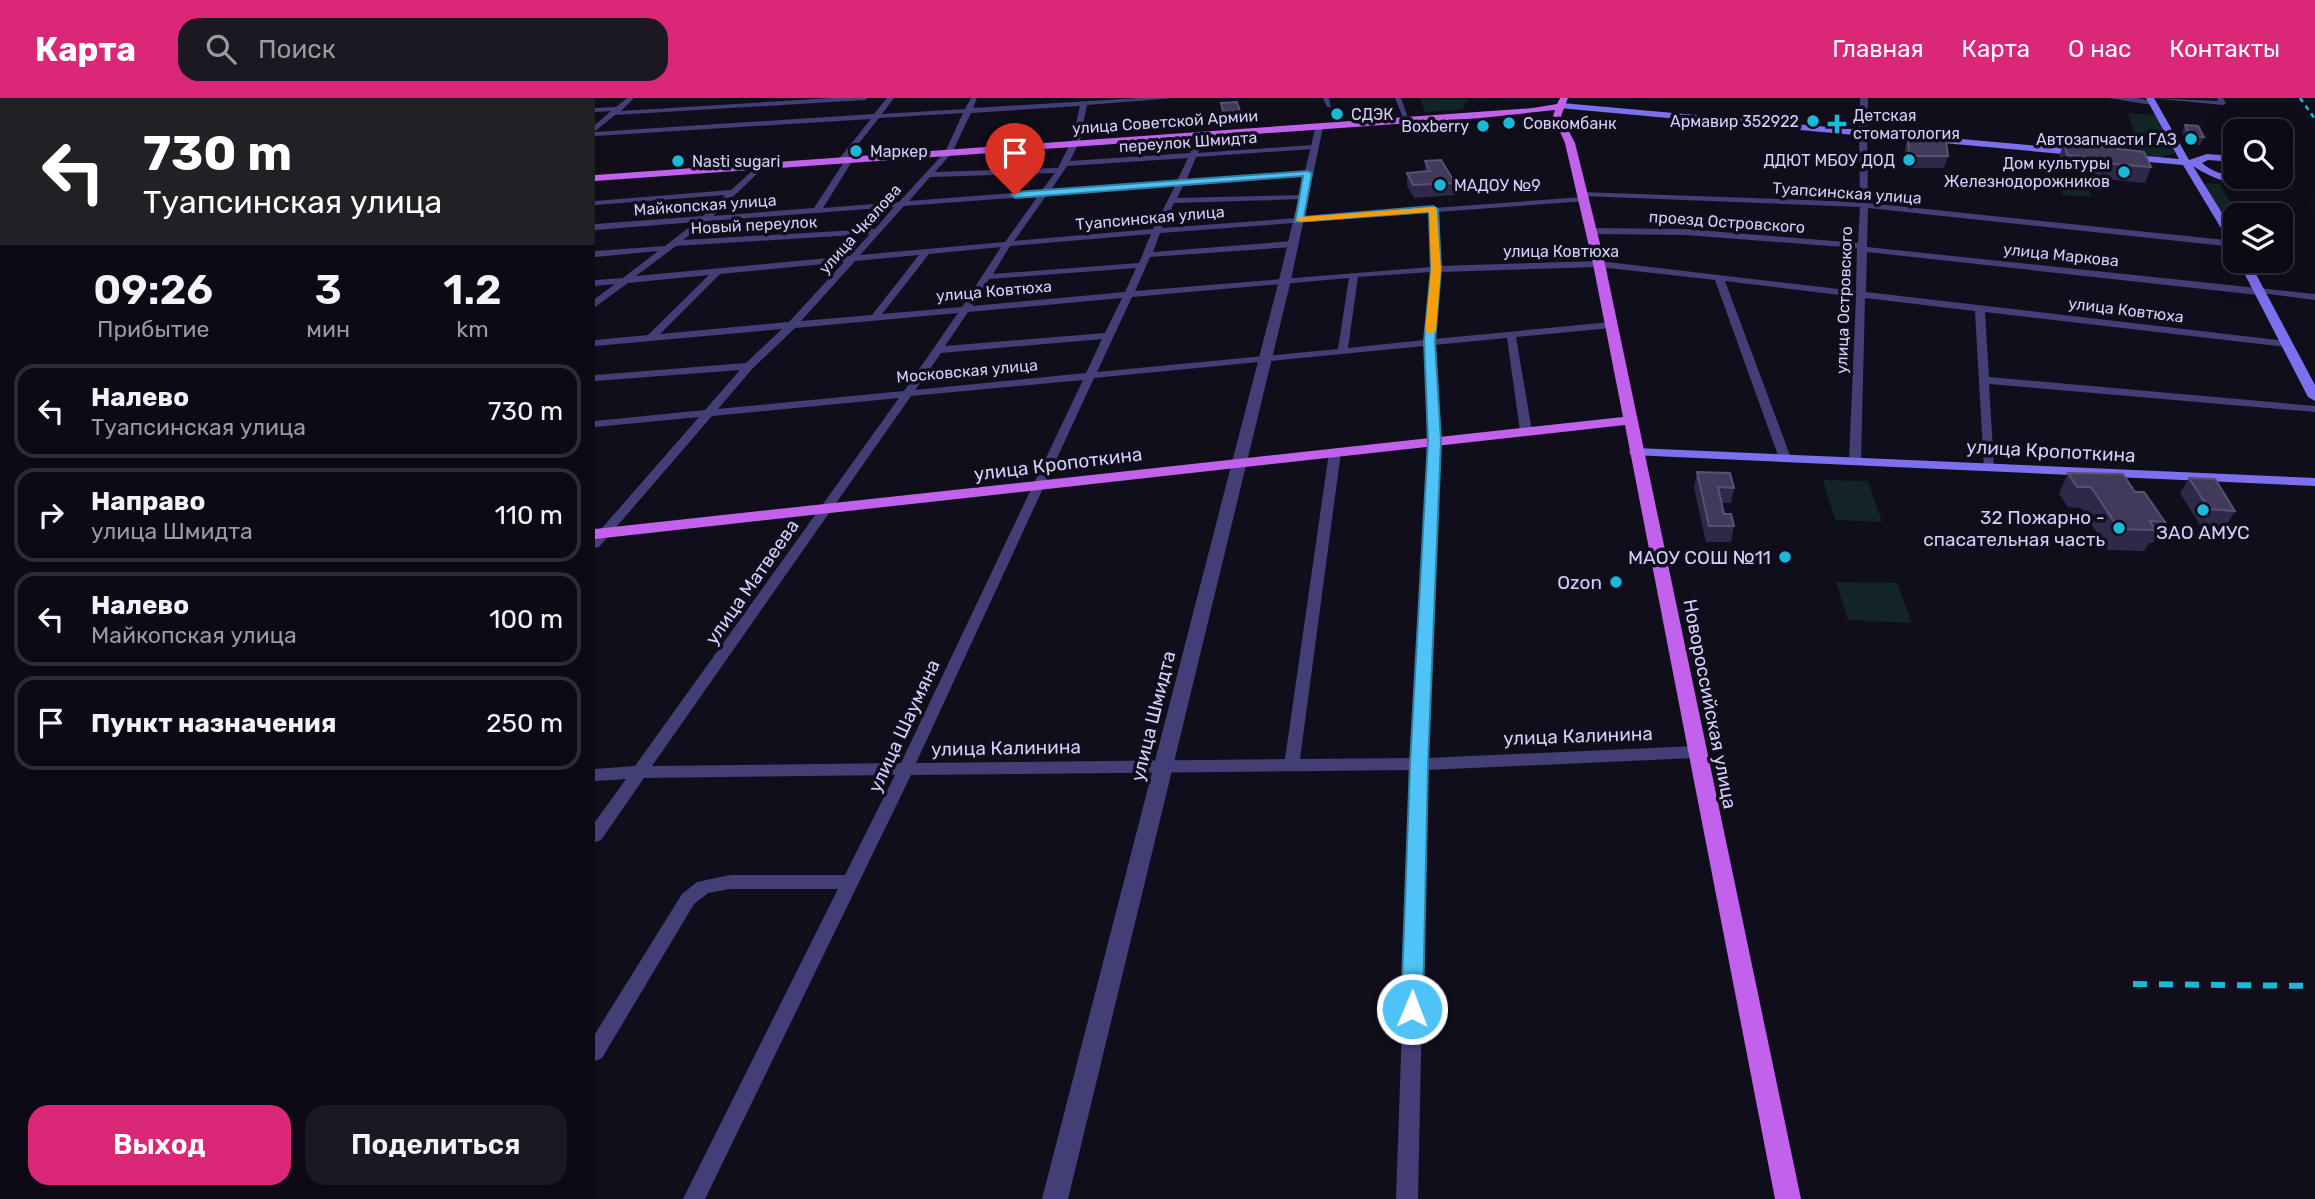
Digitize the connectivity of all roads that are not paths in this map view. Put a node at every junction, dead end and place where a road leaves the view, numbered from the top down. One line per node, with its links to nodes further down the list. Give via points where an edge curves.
1 (631, 98): 18 (street)
2 (865, 98): 18 (street)
3 (891, 98): 19 (street)
4 (974, 98): 17 (street, улица Чкалова)
5 (1171, 98): 11 (street)
6 (1326, 98): 15 (street)
7 (1398, 98): 20 (street)
8 (1864, 98): 23 (street, улица Островского)
9 (2112, 98): 12 (street)
10 (2220, 98): 12 (street, via 2223,103)
11 (1121, 99): 14 (street)
12 (2152, 99): 34 (main road)
13 (1563, 102): 20 (main road, улица Советской Армии, via 1533,111); 23 (main road, улица Советской Армии); 46 (main road, Новороссийская улица, via 1557,116 1570,143)
14 (1084, 103): 17 (street); 26 (street, улица Матвеева)
15 (1329, 106)
16 (595, 110): 18 (street)
17 (969, 110): 19 (street); 28 (street, улица Чкалова)
18 (617, 111): 22 (street)
19 (877, 116): 24 (street); 33 (street)
20 (1407, 120): 21 (main road, улица Советской Армии)
21 (1319, 127): 25 (main road, улица Советской Армии); 27 (street, улица Шмидта)
22 (595, 129)
23 (1863, 132): 29 (main road, улица Советской Армии); 50 (street, улица Островского)
24 (595, 134)
25 (1200, 135): 26 (main road, улица Советской Армии); 30 (street, улица Шаумяна)
26 (1075, 144): 28 (main road, улица Советской Армии); 37 (street, улица Матвеева)
27 (1313, 147): 30 (street, переулок Шмидта); 38 (street, улица Шмидта)
28 (948, 153): 33 (main road, улица Советской Армии); 39 (street, улица Чкалова)
29 (2095, 154)
30 (1194, 156): 37 (street, переулок Шмидта); 42 (street, улица Шаумяна)
31 (2120, 157): 34 (main road)
32 (2223, 158): 35 (main road, via 2207,157)
33 (845, 160): 36 (main road, улица Советской Армии); 52 (street)
34 (2186, 163): 35 (main road); 55 (main road)
35 (2197, 164): 40 (main road)
36 (760, 166): 41 (main road, улица Советской Армии); 43 (street)
37 (1063, 167): 39 (street, переулок Шмидта); 44 (street, улица Матвеева)
38 (1308, 173): 42 (street, Майкопская улица); 45 (street, улица Шмидта)
39 (929, 175): 49 (street, улица Чкалова)
40 (2223, 176)
41 (595, 178)
42 (1182, 181): 44 (street, Майкопская улица); 47 (street, улица Шаумяна)
43 (733, 192): 48 (street); 53 (street)
44 (1043, 193): 49 (street, Майкопская улица); 62 (street, улица Матвеева)
45 (1303, 197): 47 (street); 54 (street, улица Шмидта)
46 (1582, 197): 50 (street, Туапсинская улица); 51 (street, Туапсинская улица); 59 (main road, Новороссийская улица)
47 (1173, 201): 58 (street, улица Шаумяна)
48 (595, 203)
49 (904, 203): 52 (street, Майкопская улица); 57 (street, улица Чкалова)
50 (1864, 205): 60 (street, Туапсинская улица); 64 (street, улица Островского)
51 (1433, 209): 54 (street, Туапсинская улица); 70 (street)
52 (817, 210): 53 (street, Майкопская улица)
53 (705, 219): 56 (street, Майкопская улица); 63 (street)
54 (1298, 220): 58 (street, Туапсинская улица); 61 (street, улица Шмидта)
55 (2223, 224)
56 (595, 227)
57 (878, 231): 63 (street, Новый переулок); 67 (street, улица Чкалова)
58 (1155, 231): 62 (street, Туапсинская улица); 68 (street, улица Шаумяна)
59 (1591, 231): 64 (street, проезд Островского, via 1685,232); 69 (main road, Новороссийская улица)
60 (2223, 243)
61 (1293, 244): 68 (street); 76 (street, улица Шмидта)
62 (1007, 245): 65 (street, Туапсинская улица); 74 (street, улица Матвеева)
63 (671, 246): 66 (street, Новый переулок); 77 (street)
64 (1861, 248): 79 (street, улица Маркова); 81 (street, улица Островского)
65 (925, 253): 67 (street, Туапсинская улица); 86 (street)
66 (595, 254)
67 (853, 260): 71 (street, Туапсинская улица); 87 (street, улица Чкалова)
68 (1144, 260): 74 (street); 80 (street, улица Шаумяна)
69 (1599, 264): 70 (street, улица Ковтюха); 75 (street, улица Ковтюха); 88 (main road, Новороссийская улица)
70 (1436, 269): 73 (street, улица Ковтюха); 92 (street)
71 (717, 272): 77 (street, Туапсинская улица); 91 (street)
72 (2249, 273): 79 (main road)
73 (1354, 275): 76 (street, улица Ковтюха); 96 (street)
74 (985, 277): 84 (street, улица Матвеева)
75 (1719, 278): 81 (street, улица Ковтюха); 112 (street)
76 (1285, 279): 80 (street, улица Ковтюха); 97 (street, улица Шмидта)
77 (624, 280): 78 (street, Туапсинская улица); 83 (street)
78 (595, 283)
79 (2258, 291): 82 (street, улица Маркова); 94 (main road)
80 (1126, 295): 84 (street, улица Ковтюха); 90 (street, улица Шаумяна)
81 (1859, 295): 85 (street, улица Ковтюха); 113 (street, улица Островского)
82 (2315, 297)
83 (595, 304)
84 (964, 309): 86 (street, улица Ковтюха); 95 (street, улица Матвеева)
85 (1980, 309): 94 (street, улица Ковтюха); 101 (street)
86 (874, 317): 87 (street, улица Ковтюха)
87 (793, 324): 91 (street, улица Ковтюха); 98 (street, улица Чкалова)
88 (1611, 325): 89 (street, Московская улица); 106 (main road, Новороссийская улица)
89 (1511, 334): 92 (street, Московская улица); 108 (street)
90 (1108, 336): 95 (street); 99 (street, улица Шаумяна)
91 (652, 337): 93 (street, улица Ковтюха)
92 (1429, 341): 96 (street, Московская улица); 109 (street)
93 (595, 342)
94 (2286, 344): 103 (main road)
95 (938, 350): 102 (street, улица Матвеева)
96 (1343, 350): 97 (street, Московская улица)
97 (1265, 357): 99 (street, Московская улица); 114 (street, улица Шмидта)
98 (749, 366): 100 (street); 105 (street, улица Чкалова)
99 (1090, 375): 102 (street, Московская улица); 117 (street, улица Шаумяна)
100 (595, 378)
101 (1983, 380): 104 (street); 115 (street)
102 (906, 392): 105 (street, Московская улица); 118 (street, улица Матвеева)
103 (2315, 397)
104 (2315, 409)
105 (708, 412): 107 (street, Московская улица); 119 (street, улица Чкалова)
106 (1629, 420): 108 (main road, улица Кропоткина); 111 (main road, Новороссийская улица)
107 (595, 424)
108 (1526, 431): 109 (main road, улица Кропоткина)
109 (1434, 441): 110 (main road, улица Кропоткина); 122 (street)
110 (1335, 452): 114 (main road, улица Кропоткина); 121 (street)
111 (1636, 452): 112 (main road, улица Кропоткина); 120 (main road, Новороссийская улица)
112 (1784, 458): 113 (main road, улица Кропоткина)
113 (1855, 461): 115 (main road, улица Кропоткина)
114 (1237, 464): 117 (main road, улица Кропоткина); 123 (street, улица Шмидта)
115 (1988, 467): 116 (main road, улица Кропоткина)
116 (2315, 482)
117 (1036, 486): 118 (main road, улица Кропоткина); 124 (street, улица Шаумяна)
118 (824, 510): 119 (main road, улица Кропоткина); 125 (street, улица Матвеева)
119 (599, 537)
120 (1696, 752): 122 (street, улица Калинина); 133 (main road, Новороссийская улица)
121 (1292, 764): 122 (street, улица Калинина); 123 (street, улица Калинина)
122 (1419, 764): 132 (street)
123 (1163, 766): 124 (street, улица Калинина); 131 (street, улица Шмидта)
124 (905, 771): 125 (street, улица Калинина); 128 (street, улица Шаумяна)
125 (640, 772): 126 (street, улица Калинина); 127 (street, улица Матвеева)
126 (595, 775)
127 (595, 835)
128 (848, 882): 129 (street, via 730,882 703,887 688,899); 130 (street, улица Шаумяна)
129 (595, 1052)
130 (694, 1199)
131 (1055, 1199)
132 (1407, 1199)
133 (1788, 1199)

